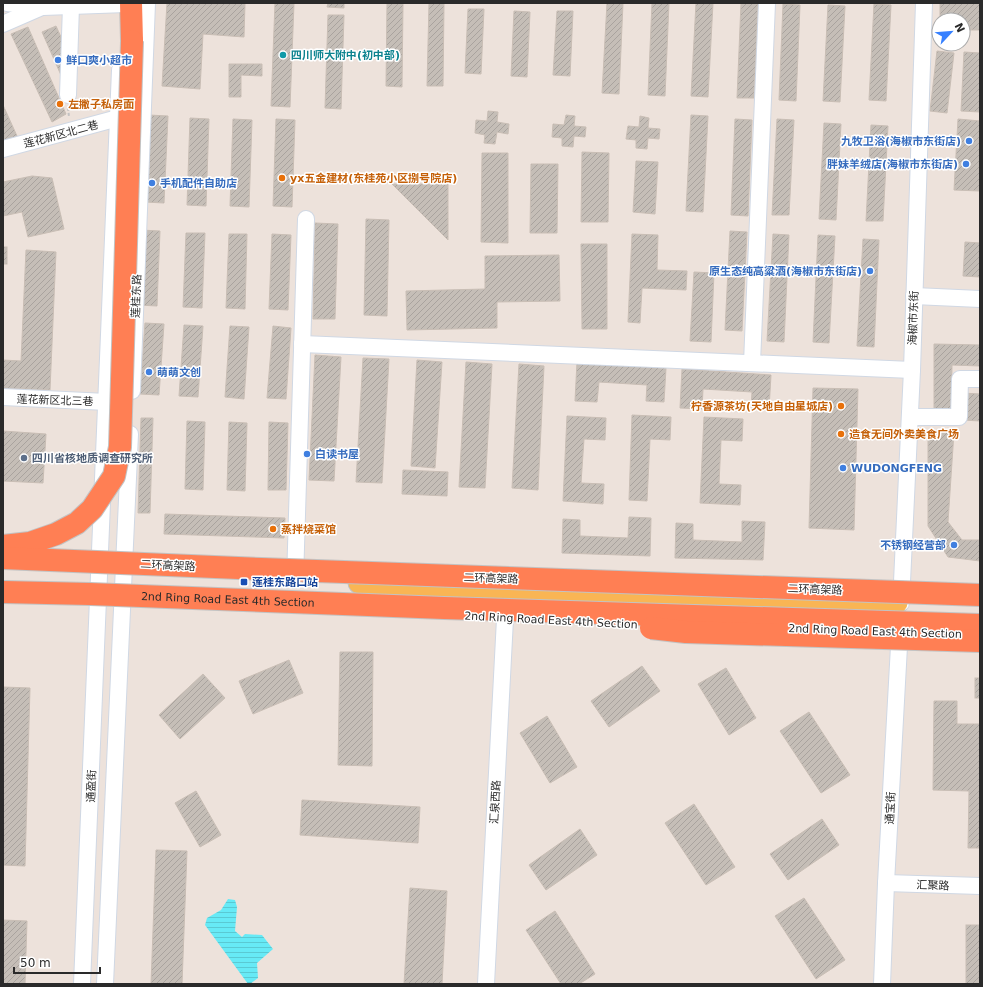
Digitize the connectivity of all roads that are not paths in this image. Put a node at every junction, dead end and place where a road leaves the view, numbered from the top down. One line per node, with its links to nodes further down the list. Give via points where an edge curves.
1 (7, 3): 7 (street)
2 (128, 3): 6 (street); 10 (street, via 121,45); 22 (highway, bridge, via 132,41 120,447 114,476 92,509 77,523 30,544)
3 (147, 3): 26 (street, 莲桂东路)
4 (767, 3): 16 (street)
5 (924, 3): 13 (street, 海椒市东街)
6 (71, 6): 7 (street); 9 (street)
7 (43, 7): 8 (street)
8 (3, 24)
9 (68, 95)
10 (118, 118): 11 (street, 莲花新区北二巷); 20 (street)
11 (3, 149)
12 (306, 219): 15 (street)
13 (914, 296): 14 (street); 17 (street, 海椒市东街)
14 (980, 299)
15 (302, 344): 16 (street); 27 (street)
16 (752, 363): 17 (street)
17 (912, 370): 21 (street, 海椒市东街)
18 (980, 380): 21 (street, via 960,378 959,417)
19 (3, 397): 20 (street, 莲花新区北三巷)
20 (107, 402): 25 (street)
21 (910, 416): 32 (street, 海椒市东街)
22 (3, 546)
23 (3, 558): 31 (highway, 二环高架路, bridge)
24 (3, 568): 25 (main road)
25 (100, 579): 26 (main road); 29 (main road); 41 (street, 通盈街)
26 (124, 580): 27 (main road, 2nd Ring Road East 4th Section); 34 (main road, 2nd Ring Road East 4th Section); 42 (street)
27 (295, 580): 34 (main road, 2nd Ring Road East 4th Section)
28 (980, 584): 34 (highway, via 582,572)
29 (3, 585)
30 (3, 592): 34 (highway, bridge)
31 (980, 595)
32 (901, 603): 33 (main road, 2nd Ring Road East 4th Section); 34 (main road, 2nd Ring Road East 4th Section, via 733,599); 36 (street, 海椒市东街)
33 (980, 605)
34 (507, 606): 35 (highway, bridge); 36 (main road, 2nd Ring Road East 4th Section); 38 (highway, bridge, via 686,632); 43 (street, 汇泉西路)
35 (980, 625)
36 (900, 632): 37 (main road, 2nd Ring Road East 4th Section); 39 (street, 通宝街)
37 (980, 634)
38 (980, 641)
39 (886, 883): 40 (street, 汇聚路); 44 (street, 通宝街)
40 (980, 886)
41 (82, 984)
42 (105, 984)
43 (486, 984)
44 (882, 984)

